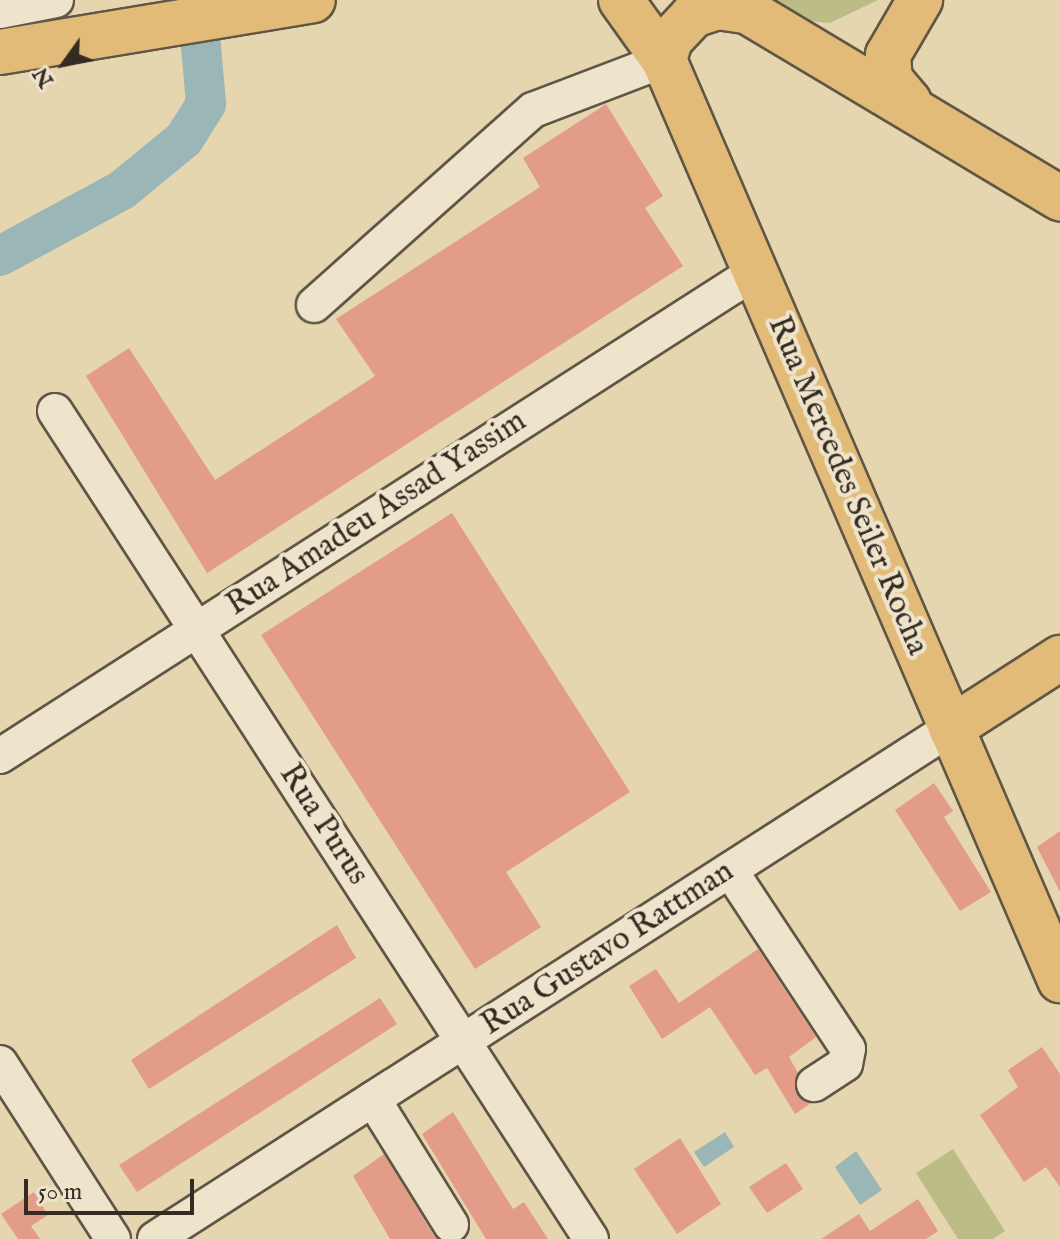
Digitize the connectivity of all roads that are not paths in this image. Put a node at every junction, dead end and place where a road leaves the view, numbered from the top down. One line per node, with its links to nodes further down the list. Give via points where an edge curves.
1 (56, 0): 5 (street)
2 (313, 0): 6 (main road)
3 (621, 0): 7 (main road, Rua Mercedes Seiler Rocha)
4 (920, 0): 8 (main road, via 888,55 890,79)
5 (0, 11)
6 (0, 52)
7 (664, 60): 8 (main road, via 686,21 730,6); 10 (main road, Rua Mercedes Seiler Rocha); 11 (street, via 533,110)
8 (909, 102): 9 (main road)
9 (1060, 198)
10 (755, 272): 13 (street, Rua Amadeu Assad Yassim); 15 (main road, Rua Mercedes Seiler Rocha)
11 (314, 305)
12 (55, 411): 13 (street, Rua Purus)
13 (197, 630): 16 (street, Rua Amadeu Assad Yassim); 19 (street, Rua Purus)
14 (1060, 658): 15 (main road, Rua Gustavo Rattman)
15 (951, 728): 17 (street, Rua Gustavo Rattman); 18 (main road, Rua Mercedes Seiler Rocha)
16 (0, 756)
17 (730, 870): 19 (street, Rua Gustavo Rattman); 21 (street, via 848,1049 845,1064)
18 (1060, 980)
19 (463, 1041): 22 (street, Rua Gustavo Rattman); 24 (street, Rua Purus)
20 (0, 1063): 25 (street)
21 (814, 1084)
22 (373, 1099): 23 (street); 26 (street, Rua Gustavo Rattman)
23 (451, 1225)
24 (587, 1237)
25 (113, 1239)
26 (155, 1239)

